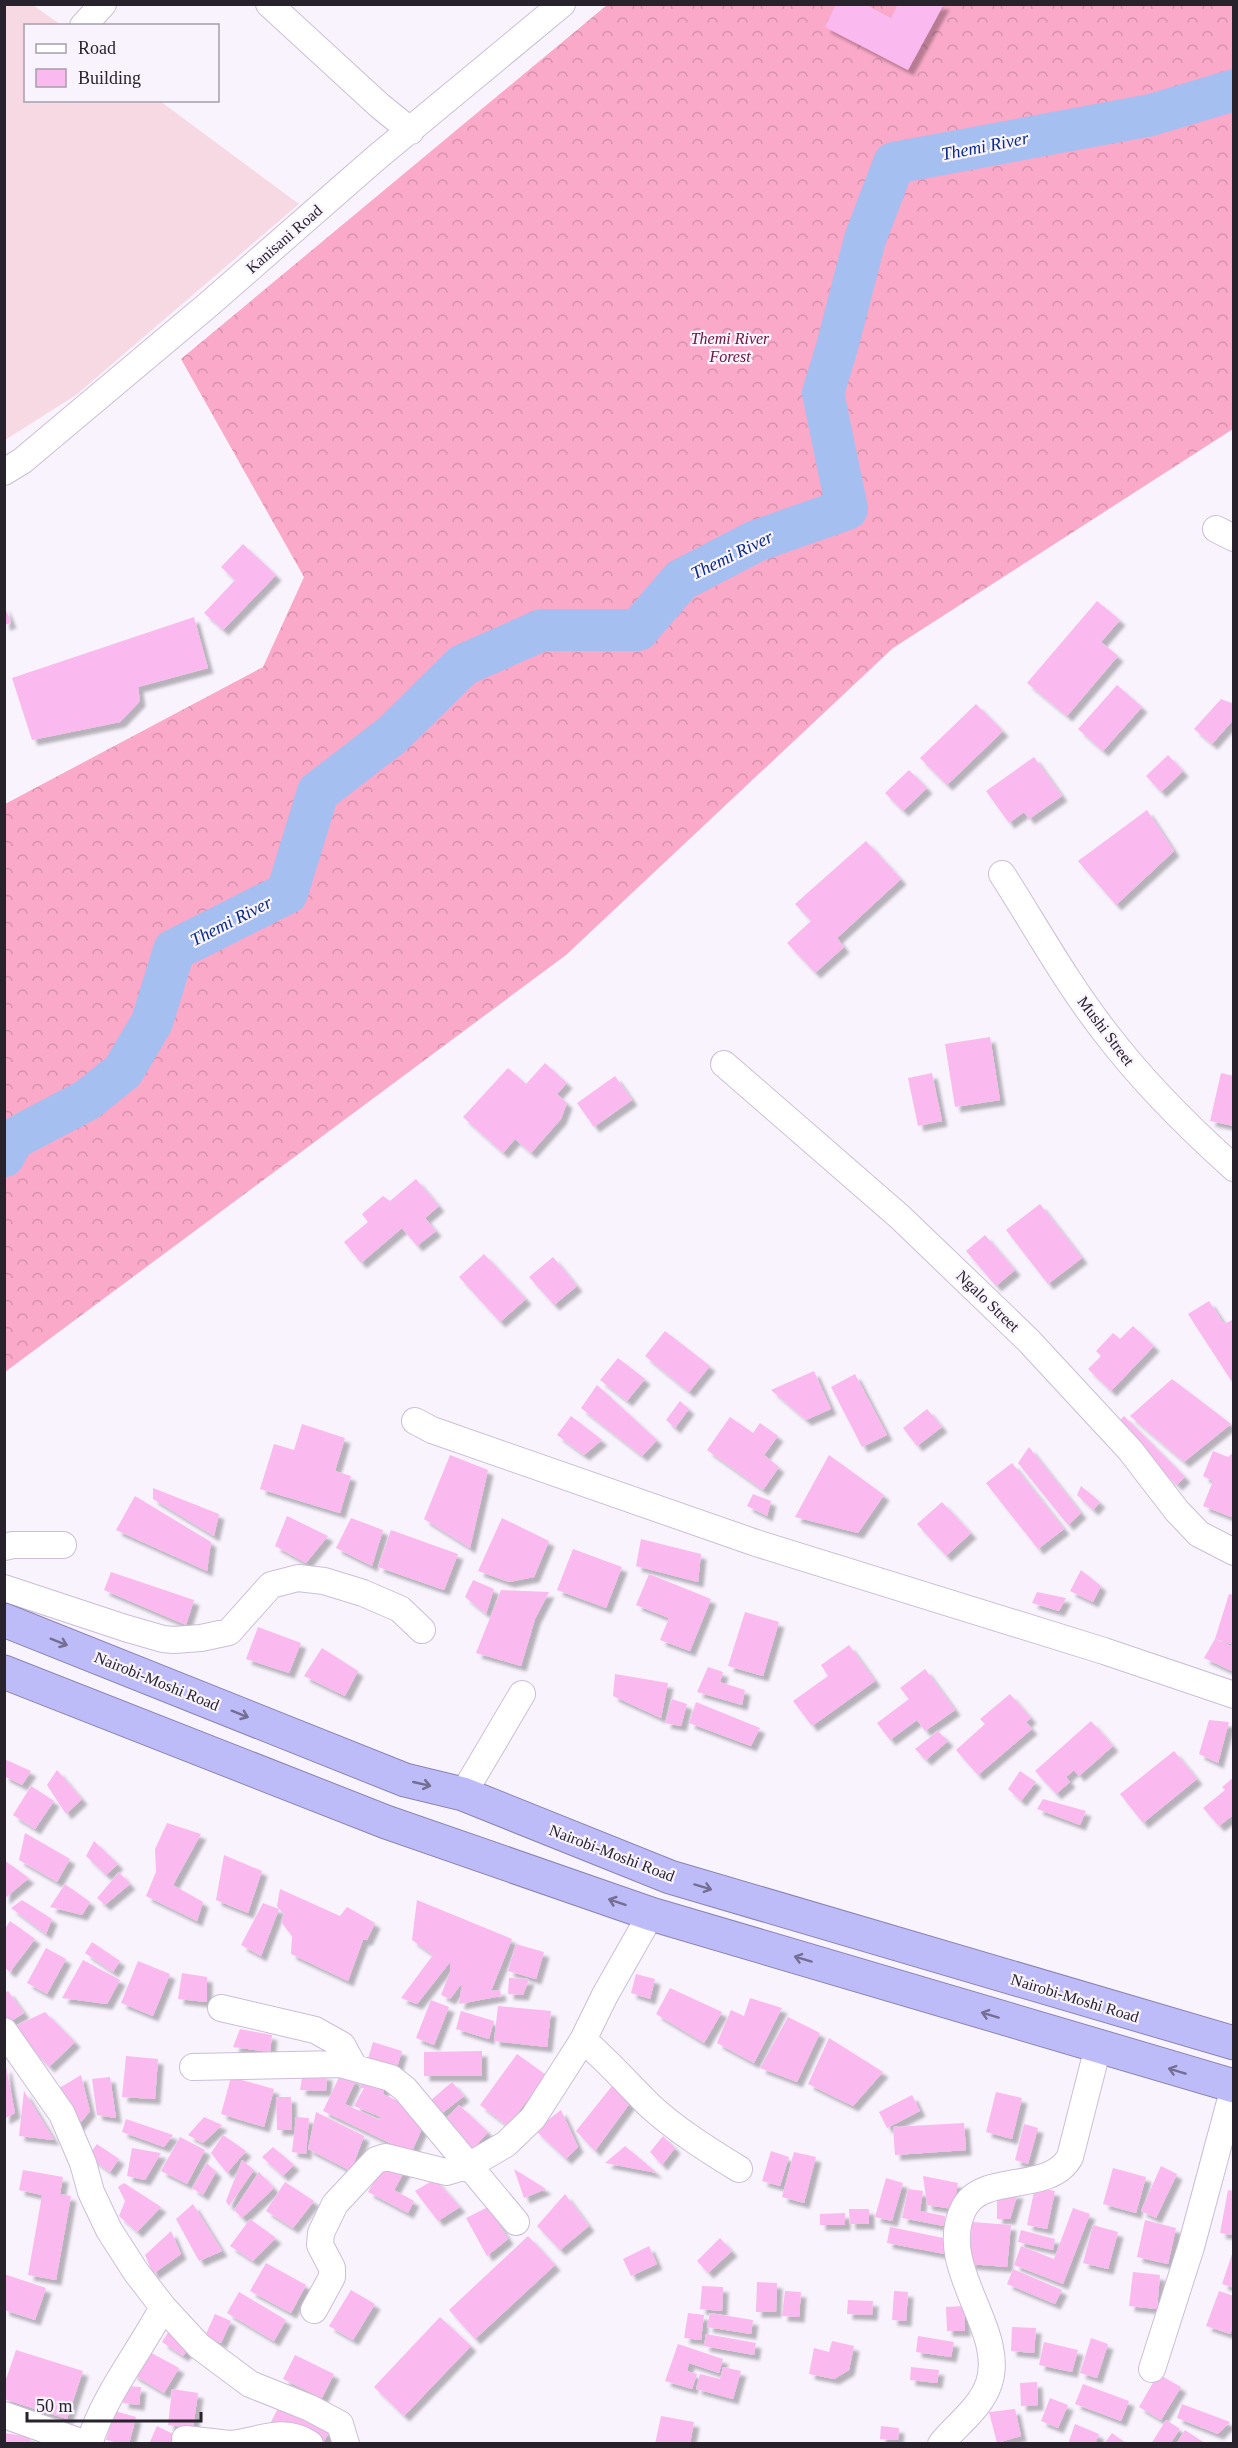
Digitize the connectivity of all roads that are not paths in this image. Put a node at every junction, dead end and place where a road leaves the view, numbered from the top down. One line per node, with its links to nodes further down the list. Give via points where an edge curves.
1 (103, 4): 4 (street)
2 (269, 4): 5 (street)
3 (562, 4): 5 (street, Kanisani Road)
4 (85, 24)
5 (411, 131): 6 (street, Kanisani Road, via 22,461)
6 (4, 472)
7 (1002, 874): 9 (street, Mushi Street, via 1069,982 1111,1040 1169,1106)
8 (724, 1064): 13 (street, Ngalo Street, via 952,1267 1057,1371 1130,1450 1199,1534)
9 (1233, 1168)
10 (415, 1421): 19 (street, via 756,1544 1104,1651)
11 (63, 1545): 12 (street)
12 (4, 1547)
13 (1233, 1552)
14 (4, 1588): 16 (street, via 146,1635 174,1640 229,1632 271,1585 298,1578 363,1593 400,1609)
15 (4, 1620): 20 (highway, Nairobi-Moshi Road, one-way to 20, via 405,1780)
16 (422, 1630)
17 (4, 1672): 21 (highway, one-way to 17, via 386,1822)
18 (522, 1694): 20 (street)
19 (1233, 1695)
20 (463, 1794): 25 (highway, Nairobi-Moshi Road, one-way to 25, via 670,1877)
21 (651, 1914): 24 (street); 26 (highway, one-way to 21)
22 (221, 2008): 28 (street, via 315,2030 342,2045)
23 (4, 2031): 33 (street, via 62,2114 109,2230)
24 (584, 2040): 30 (street, via 533,2118 506,2144); 31 (street, via 650,2106 699,2145)
25 (1233, 2043)
26 (1098, 2047): 29 (highway, one-way to 26); 42 (street, via 1066,2165 1037,2179 974,2195 964,2206 957,2241 961,2268 991,2350 992,2367 984,2395)
27 (193, 2067): 28 (street)
28 (354, 2067): 30 (street, via 391,2078 405,2089)
29 (1233, 2086): 35 (street, via 1191,2247)
30 (470, 2165): 32 (street); 34 (street, via 446,2172 386,2157 367,2168 335,2204 321,2233 320,2245 332,2268 332,2277)
31 (739, 2169)
32 (516, 2222)
33 (163, 2307): 38 (street, via 121,2373); 41 (street, via 199,2346 250,2385 340,2424)
34 (314, 2310)
35 (1152, 2369)
36 (4, 2415): 38 (street)
37 (185, 2439): 39 (street)
38 (87, 2444)
39 (231, 2444): 40 (street, via 286,2434)
40 (310, 2444)
41 (346, 2444)
42 (941, 2444)

